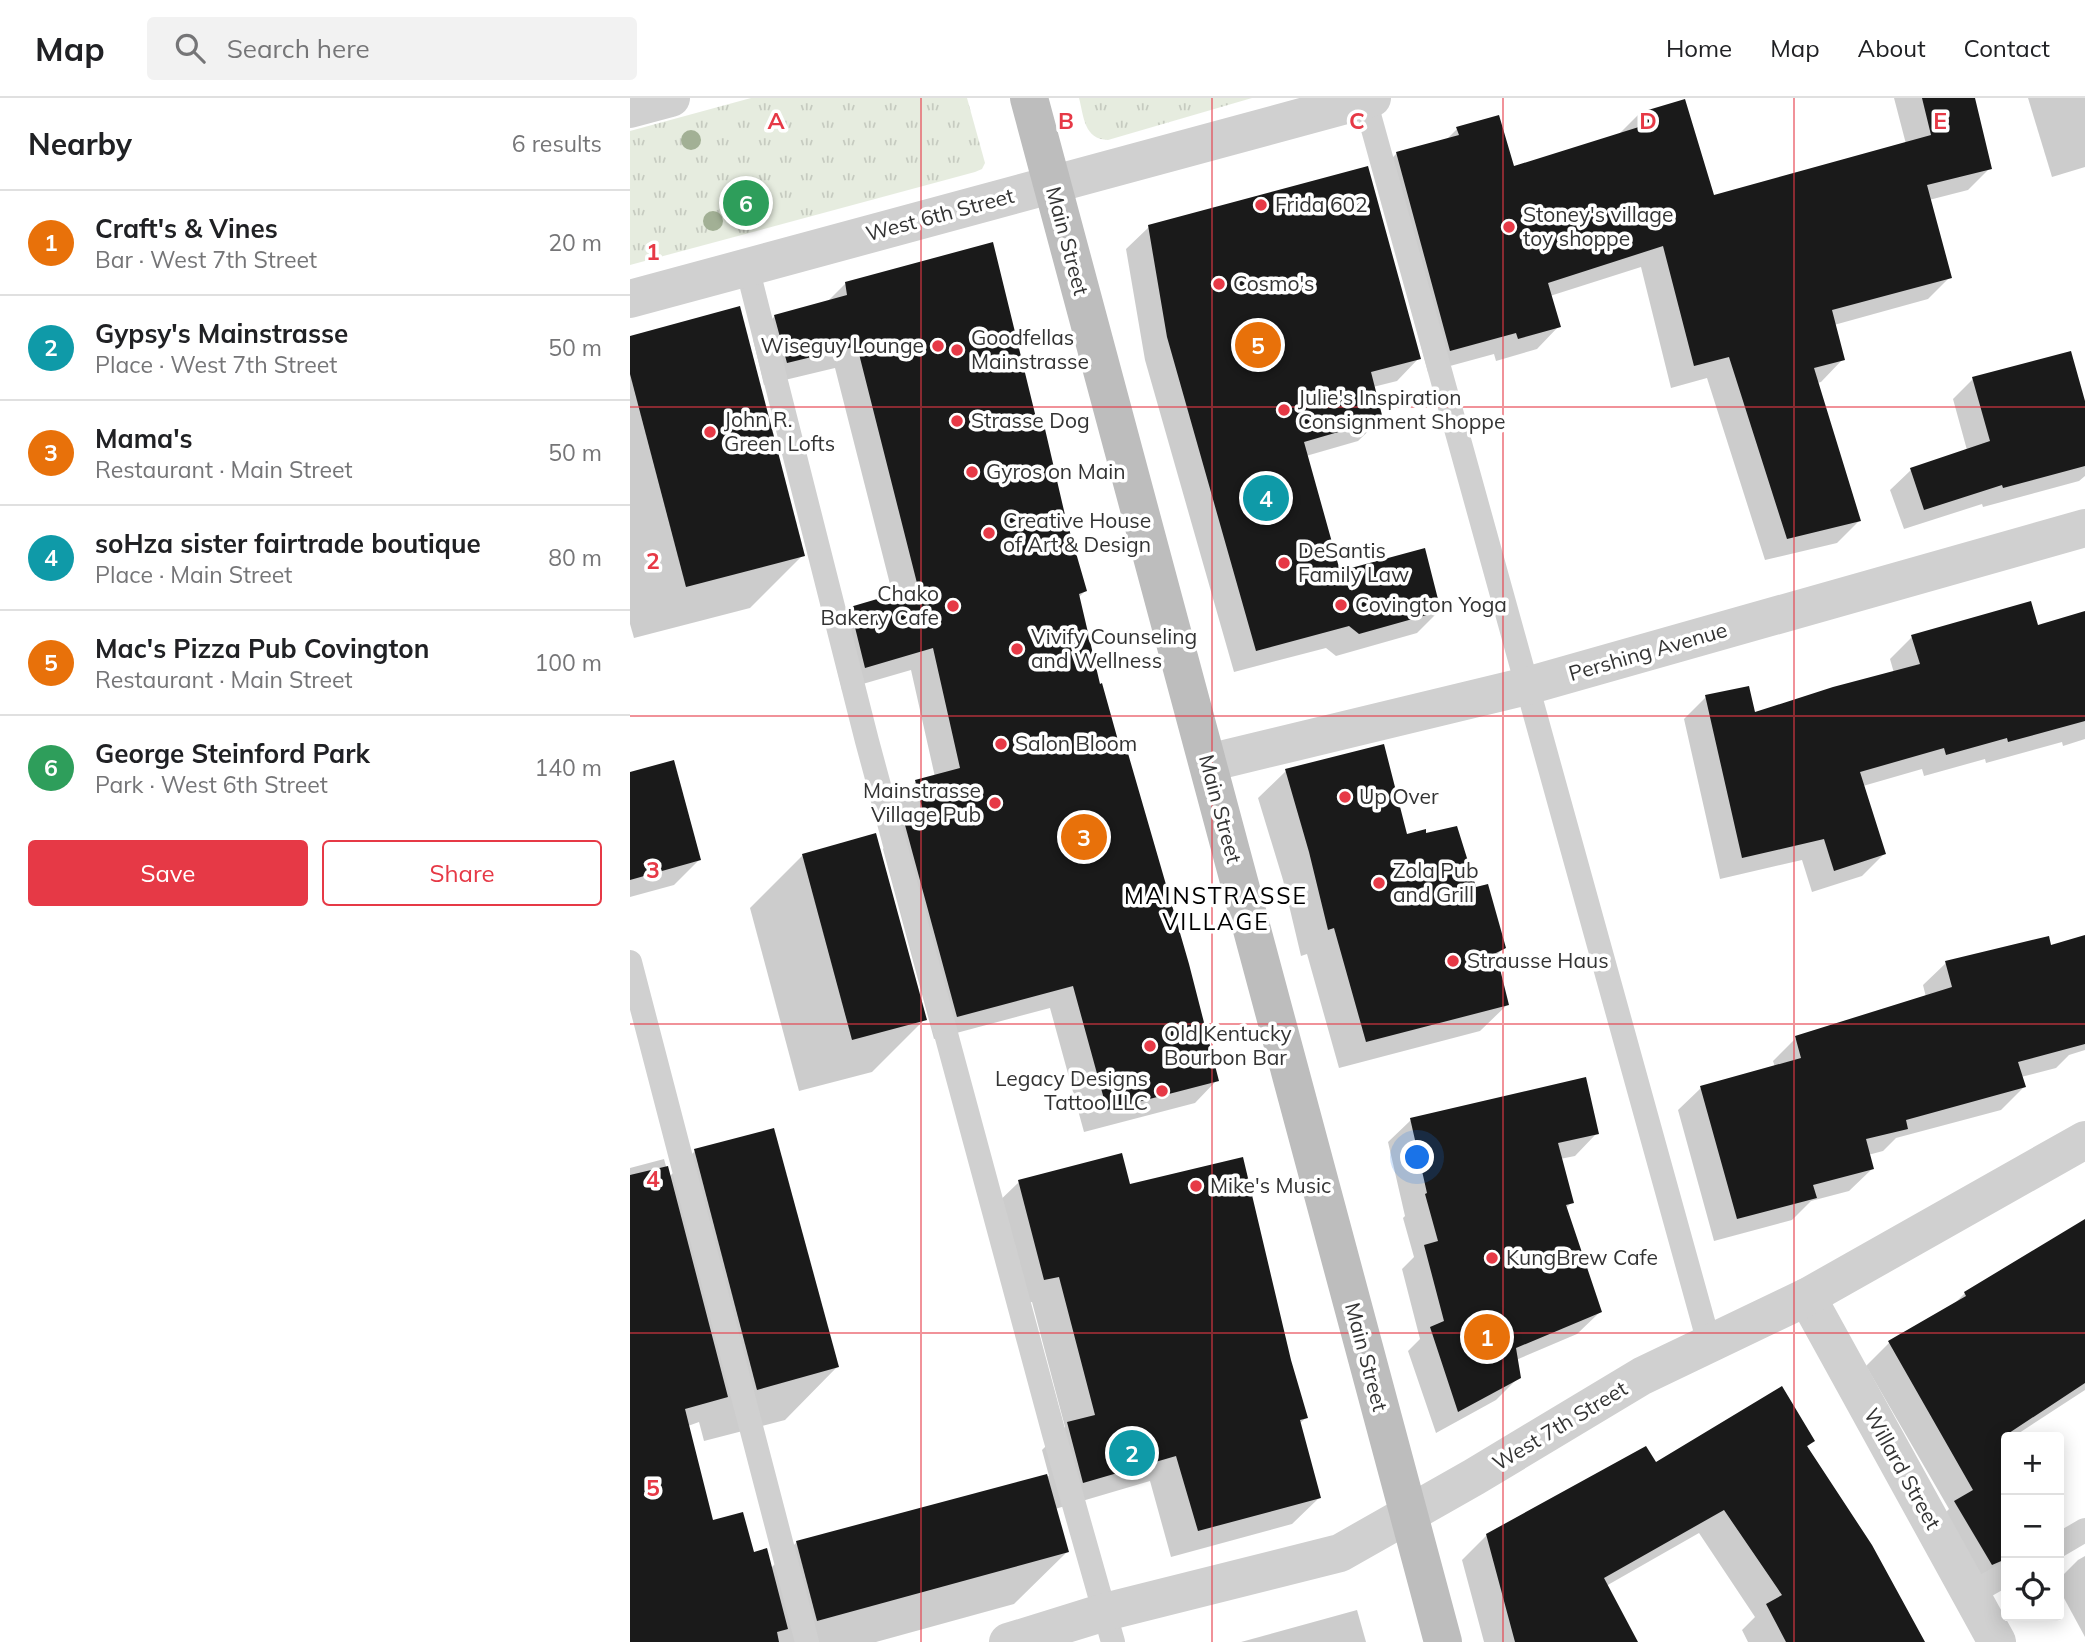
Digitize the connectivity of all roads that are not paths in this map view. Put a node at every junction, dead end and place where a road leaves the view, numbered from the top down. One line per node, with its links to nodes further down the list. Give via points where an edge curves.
1 (671, 98): 4 (street)
2 (1029, 98): 5 (main road, Main Street)
3 (1368, 99): 5 (street, West 6th Street); 9 (lane)
4 (630, 109)
5 (1051, 185): 6 (street, West 6th Street); 10 (main road, Main Street)
6 (747, 267): 7 (street, West 6th Street); 20 (lane, via 871,754)
7 (630, 299)
8 (2085, 528): 9 (street, Pershing Avenue)
9 (1527, 686): 10 (street, Pershing Avenue); 14 (lane)
10 (1208, 763): 15 (main road, Main Street)
11 (630, 962): 21 (lane)
12 (2085, 1140): 13 (street, West 7th Street)
13 (1807, 1297): 14 (street, West 7th Street); 19 (street, Willard Street)
14 (1709, 1343): 15 (street, West 7th Street, via 1642,1376)
15 (1408, 1514): 20 (street, West 7th Street, via 1340,1553); 23 (main road, Main Street)
16 (2085, 1530): 17 (lane)
17 (2064, 1542)
18 (2001, 1577): 19 (lane)
19 (1971, 1594): 24 (street, Willard Street)
20 (1109, 1627): 22 (street, West 7th Street)
21 (807, 1642)
22 (1008, 1642)
23 (1443, 1642)
24 (1997, 1642)

